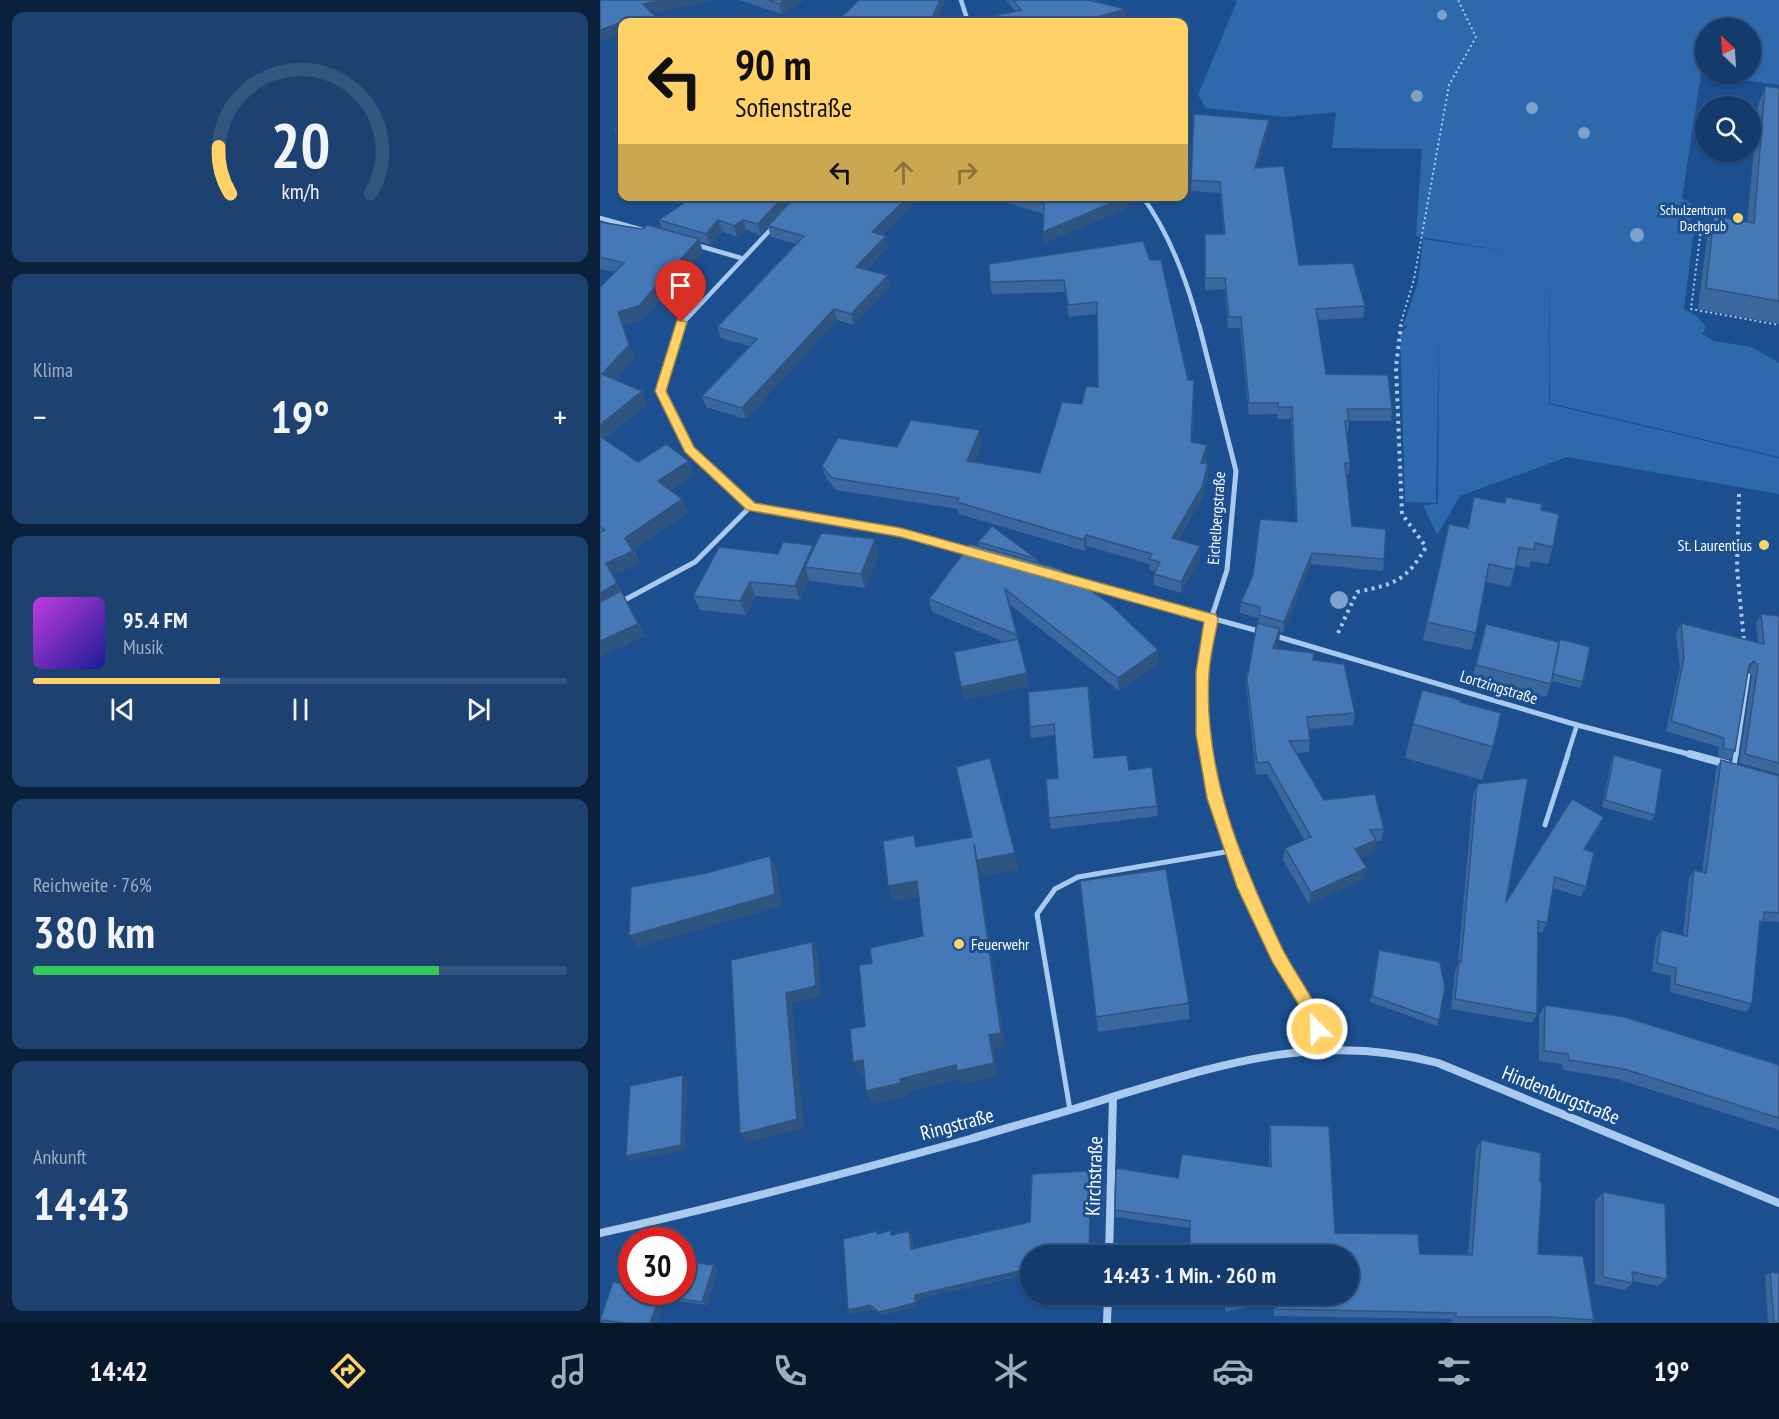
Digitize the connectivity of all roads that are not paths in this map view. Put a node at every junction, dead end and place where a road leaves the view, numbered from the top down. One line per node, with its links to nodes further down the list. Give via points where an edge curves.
1 (961, 0): 2 (street)
2 (967, 18)
3 (1146, 201): 13 (street, Eichelbergstraße, via 1189,287 1236,471 1227,570)
4 (600, 218): 6 (street)
5 (781, 220): 8 (street)
6 (654, 233)
7 (687, 243): 8 (street)
8 (741, 258): 9 (street, via 681,322 660,391 689,450)
9 (751, 506): 10 (street, via 901,532); 12 (street, via 695,562)
10 (981, 555)
11 (1062, 577): 13 (street, Lortzingstraße)
12 (617, 604)
13 (1211, 619): 15 (street, Lortzingstraße); 19 (street, Eichelbergstraße, via 1202,672 1203,734 1214,798)
14 (1748, 675): 16 (lane)
15 (1577, 724): 16 (street, Lortzingstraße); 18 (lane)
16 (1734, 766): 17 (street, Lortzingstraße)
17 (1745, 769)
18 (1545, 825)
19 (1231, 851): 20 (street, Eichelbergstraße, via 1279,958 1311,1010); 22 (lane, via 1078,877 1055,889 1037,914)
20 (1323, 1047): 21 (street, Ringstraße, via 1267,1052); 23 (street, Hindenburgstraße, via 1400,1054 1467,1074)
21 (1113, 1097): 22 (street, Ringstraße); 25 (street, Kirchstraße)
22 (1070, 1110): 24 (street, Ringstraße, via 697,1212)
23 (1779, 1203)
24 (600, 1233)
25 (1109, 1245)
26 (1107, 1305): 27 (street)
27 (1107, 1323)

